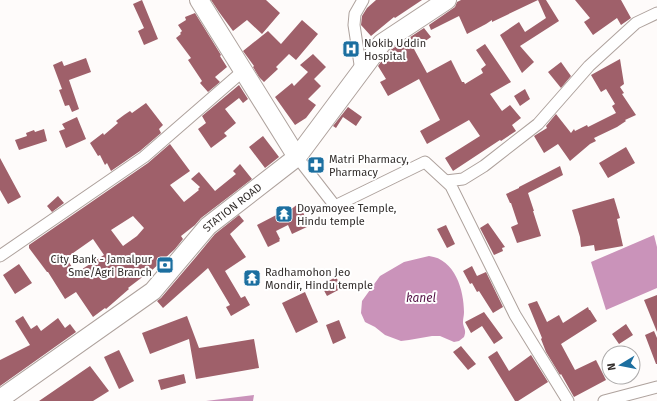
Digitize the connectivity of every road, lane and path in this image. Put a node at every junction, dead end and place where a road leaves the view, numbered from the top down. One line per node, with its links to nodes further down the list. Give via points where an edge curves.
1 (199, 0): 5 (main road)
2 (363, 0): 6 (street, via 355,14 354,25)
3 (447, 0): 6 (main road, STATION ROAD, via 382,43)
4 (657, 13): 8 (street, via 636,23 589,66 538,124 484,166 463,179)
5 (243, 70): 7 (main road); 9 (street, via 144,157)
6 (361, 71): 7 (main road, STATION ROAD)
7 (297, 157): 8 (street, via 335,206 425,162); 11 (main road, STATION ROAD, via 208,226 153,291)
8 (446, 181): 12 (street, via 451,186 515,314)
9 (0, 256)
10 (657, 387): 13 (street)
11 (0, 399)
12 (568, 401)
13 (604, 401)

